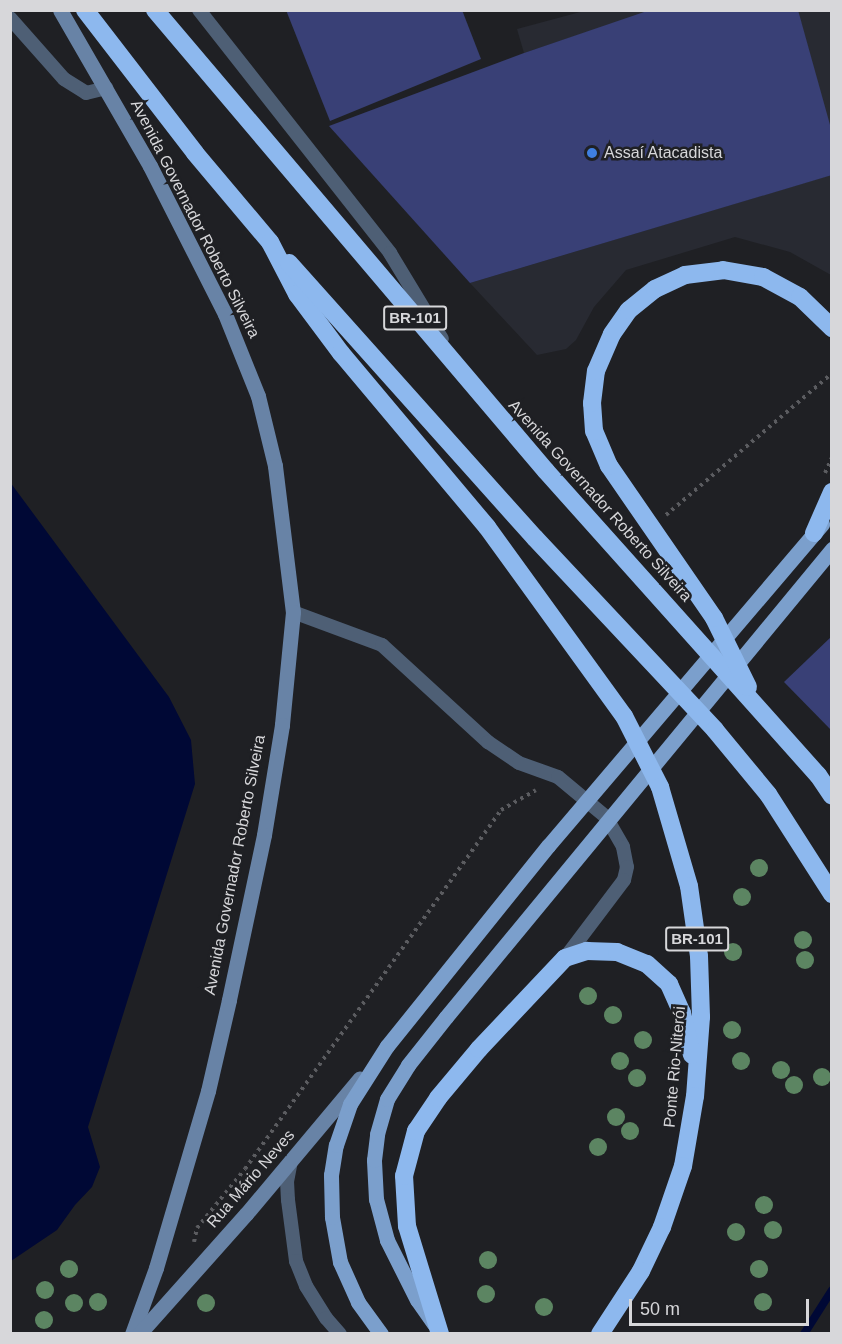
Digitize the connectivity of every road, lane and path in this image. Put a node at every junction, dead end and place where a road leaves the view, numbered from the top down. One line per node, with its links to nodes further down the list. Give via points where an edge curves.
1 (60, 10): 6 (street, Avenida Governador Roberto Silveira)
2 (85, 10): 7 (highway, Avenida Governador Roberto Silveira / BR-101, via 195,153)
3 (155, 10): 10 (highway, Avenida Governador Roberto Silveira / BR-101)
4 (199, 10): 10 (lane, via 390,253)
5 (10, 18): 6 (lane, via 64,79 86,93)
6 (106, 88): 16 (street, Avenida Governador Roberto Silveira, via 225,314 258,396 275,466)
7 (270, 242): 20 (highway, Avenida Governador Roberto Silveira / BR-101, via 297,294 341,353 487,527 624,716); 22 (highway, via 535,538 715,730 768,794)
8 (831, 328): 13 (highway, via 800,297 763,277 723,270 685,275 655,289 628,310 596,370 594,431 609,466)
9 (831, 373): 13 (path)
10 (465, 377): 17 (highway, Avenida Governador Roberto Silveira / BR-101)
11 (831, 492): 14 (highway)
12 (831, 512): 14 (main road)
13 (651, 527): 17 (highway, via 714,618)
14 (814, 533): 24 (main road, via 548,846)
15 (831, 549): 28 (main road, via 440,1025 387,1099 374,1160 376,1199 387,1239 417,1300)
16 (293, 612): 18 (lane, via 382,645 488,742 519,763); 29 (street, Avenida Governador Roberto Silveira, via 282,725 264,835 229,1000 205,1102 156,1268)
17 (758, 708): 19 (highway, Avenida Governador Roberto Silveira / BR-101)
18 (558, 777): 23 (lane, via 606,817 623,847 627,867 624,880 604,910); 27 (path, via 501,810 245,1169 197,1228)
19 (825, 779): 21 (highway, Avenida Governador Roberto Silveira / BR-101)
20 (660, 788): 25 (highway, Ponte Rio-Niterói / BR-101, via 689,886 699,956 701,1017)
21 (831, 796)
22 (831, 894)
23 (565, 958): 25 (highway, via 587,951 617,952 647,964 669,984 691,1044); 28 (highway, via 479,1049 416,1131 404,1176 407,1226)
24 (387, 1046): 26 (street, Rua Mário Neves); 32 (main road, via 350,1104 336,1144 331,1175 340,1262 358,1302)
25 (695, 1096): 33 (highway, Ponte Rio-Niterói / BR-101, via 683,1166 662,1227 641,1271)
26 (291, 1161): 27 (street, Rua Mário Neves); 31 (lane, via 287,1181 296,1261 306,1286)
27 (185, 1282): 30 (street, Rua Mário Neves)
28 (439, 1331)
29 (132, 1334)
30 (140, 1334)
31 (340, 1334)
32 (381, 1334)
33 (600, 1334)

